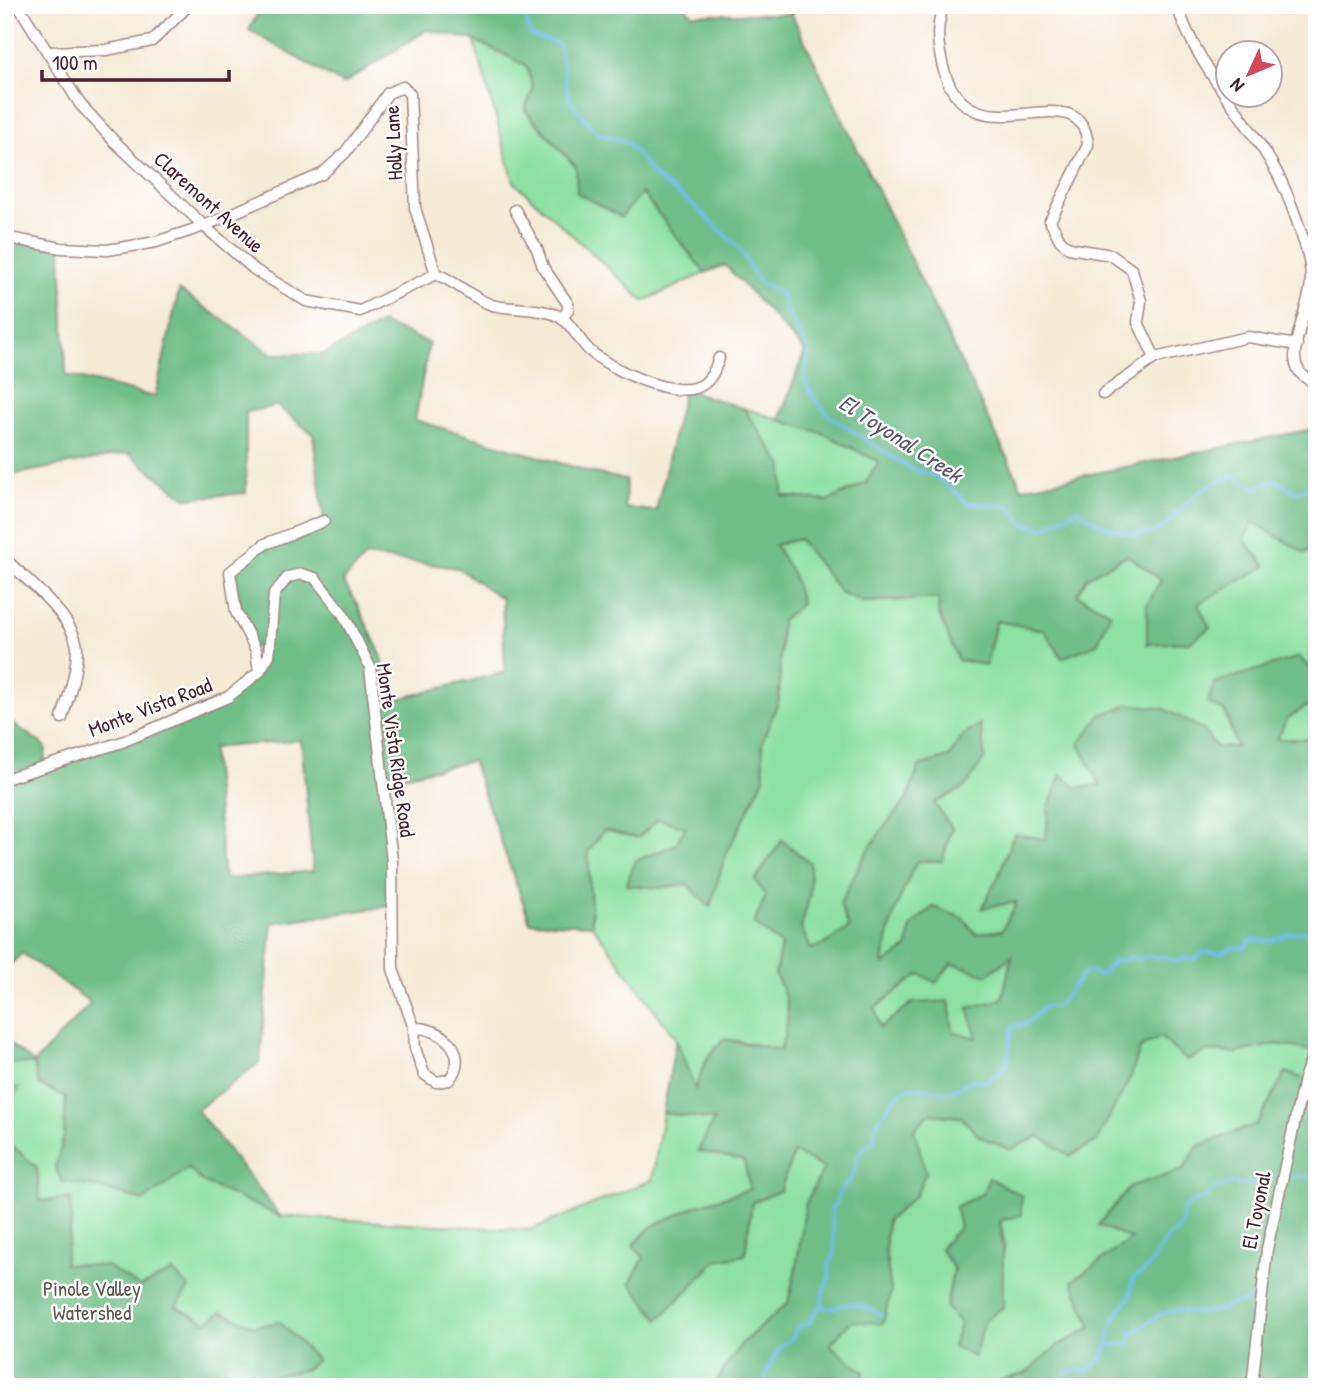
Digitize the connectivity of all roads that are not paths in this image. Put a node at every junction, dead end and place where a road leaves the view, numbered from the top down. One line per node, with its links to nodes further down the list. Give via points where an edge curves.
1 (18, 5): 5 (street, Claremont Avenue)
2 (188, 5): 5 (street, via 152,41 106,50)
3 (944, 5): 13 (street, via 938,24 944,73 969,109 1000,115 1050,110 1080,122 1088,145 1050,221 1069,248 1111,255 1132,270 1142,301 1138,322)
4 (1177, 5): 11 (street, via 1189,39 1210,75 1272,163 1307,251 1309,322)
5 (48, 52): 7 (street, Claremont Avenue, via 80,104)
6 (515, 210): 10 (street, via 543,267 568,304)
7 (204, 226): 8 (street, Holly Lane, via 156,242 108,250 61,248); 9 (street, Claremont Avenue, via 255,270 306,301 360,311); 9 (street, Holly Lane, via 322,174 345,153 388,93 403,87 410,94 415,208)
8 (5, 237)
9 (436, 274): 10 (street, via 490,304)
10 (562, 319): 12 (street, via 588,350 612,368 650,384 684,389 701,386 713,374)
11 (1297, 345): 13 (street, via 1248,337); 14 (street, via 1296,366 1302,376)
12 (719, 358)
13 (1155, 358): 15 (street)
14 (1317, 383)
15 (1103, 394)
16 (324, 521): 18 (street, via 265,544 230,572 236,612 256,650)
17 (5, 559): 19 (street, via 67,623 77,644 76,669)
18 (259, 672): 20 (street, Monte Vista Road, via 228,697 122,741); 21 (street, Monte Vista Ridge Road, via 269,655 274,594 288,577 302,573 315,578 344,614 370,667 392,860 393,970)
19 (62, 718)
20 (5, 779)
21 (414, 1028): 21 (street, Monte Vista Ridge Road, via 424,1074 436,1082 449,1080 459,1061 453,1048 434,1032)
22 (1317, 1044): 23 (street, El Toyonal, via 1304,1079 1267,1249)
23 (1252, 1387)

